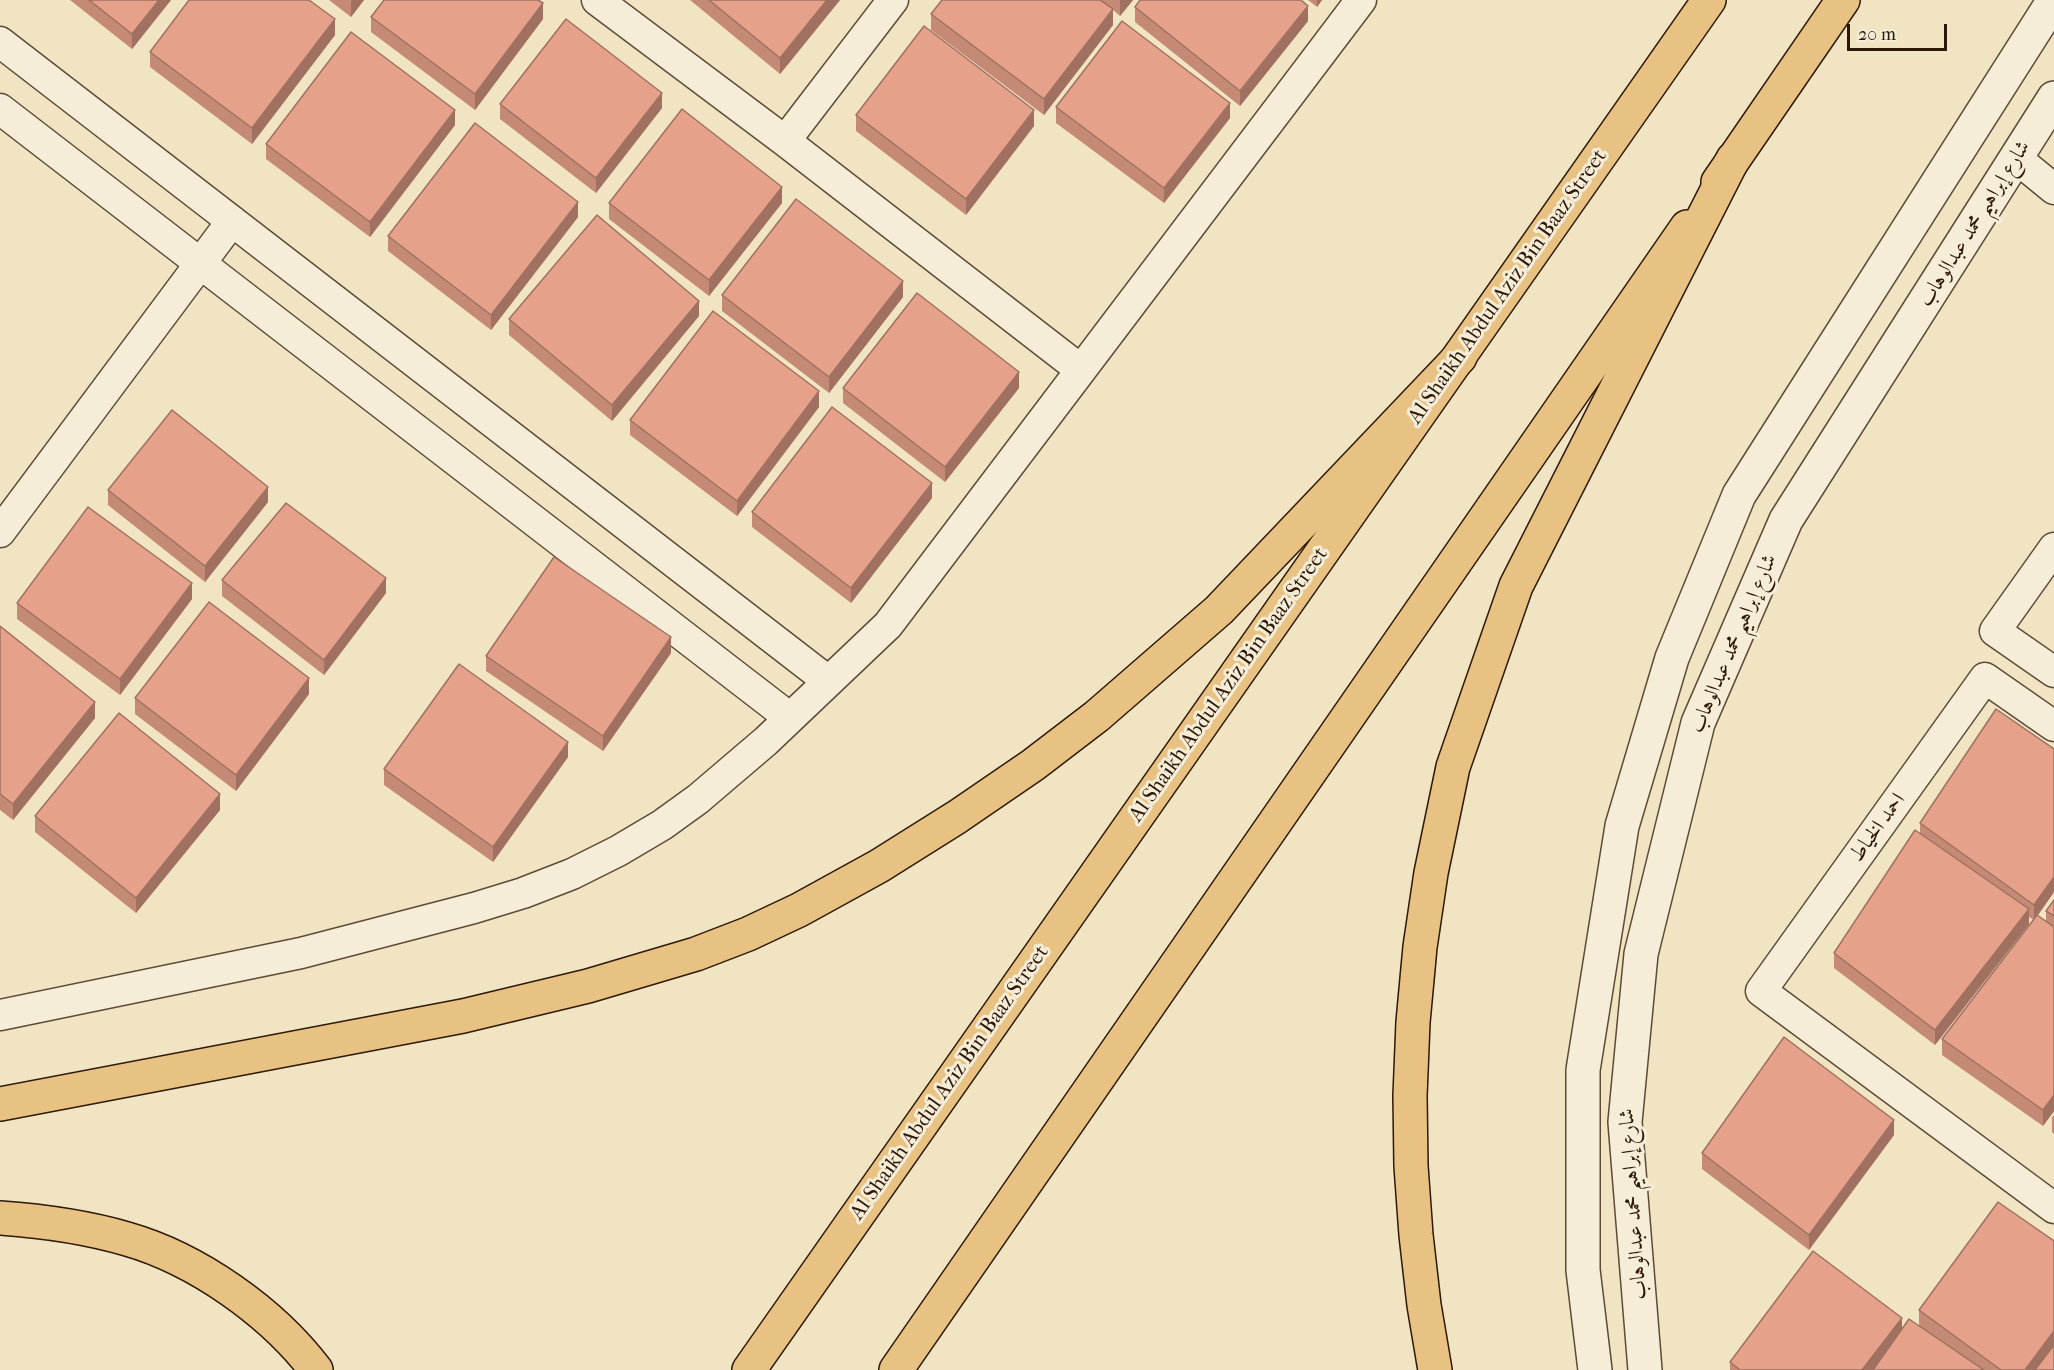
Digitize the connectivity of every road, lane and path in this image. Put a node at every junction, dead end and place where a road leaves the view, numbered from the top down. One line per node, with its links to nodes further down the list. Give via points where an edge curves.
1 (597, 0): 10 (street)
2 (893, 0): 10 (street)
3 (1361, 0): 17 (street)
4 (1709, 0): 16 (main road, Al Shaikh Abdul Aziz Bin Baaz Street)
5 (1844, 0): 12 (main road)
6 (2054, 0): 32 (street, via 1739,495 1672,658 1622,825 1583,1070 1583,1270)
7 (0, 42): 14 (street)
8 (2054, 98): 11 (street, شارع إبراهيم محمد عبدالوهاب)
9 (0, 109): 15 (street)
10 (786, 141): 17 (street)
11 (2016, 158): 13 (street); 33 (street, شارع إبراهيم محمد عبدالوهاب, via 1786,520 1698,723 1641,954 1625,1122)
12 (1733, 159): 30 (main road); 31 (main road, via 1516,586 1453,767 1419,947 1410,1096 1416,1235)
13 (2054, 189)
14 (232, 221): 15 (street); 21 (street)
15 (200, 263): 18 (street); 22 (street)
16 (1460, 357): 25 (main road, via 1219,610 1132,687 1033,765 957,817 799,910 696,954 588,986 463,1016); 29 (main road, Al Shaikh Abdul Aziz Bin Baaz Street)
17 (1081, 370): 21 (street, via 888,625)
18 (0, 532)
19 (2054, 548): 20 (street, via 1995,631)
20 (2054, 672)
21 (828, 681): 22 (street)
22 (790, 718): 24 (street, via 733,771 662,825 572,874 523,893 301,953)
23 (2054, 726): 26 (street, احمد الخياط, via 1985,678 1761,991)
24 (0, 1015)
25 (0, 1104)
26 (2054, 1208)
27 (0, 1218): 28 (main road, via 77,1227 128,1239 171,1256 249,1304 284,1334)
28 (316, 1370)
29 (748, 1370)
30 (896, 1370)
31 (1436, 1370)
32 (1595, 1370)
33 (1645, 1370)

